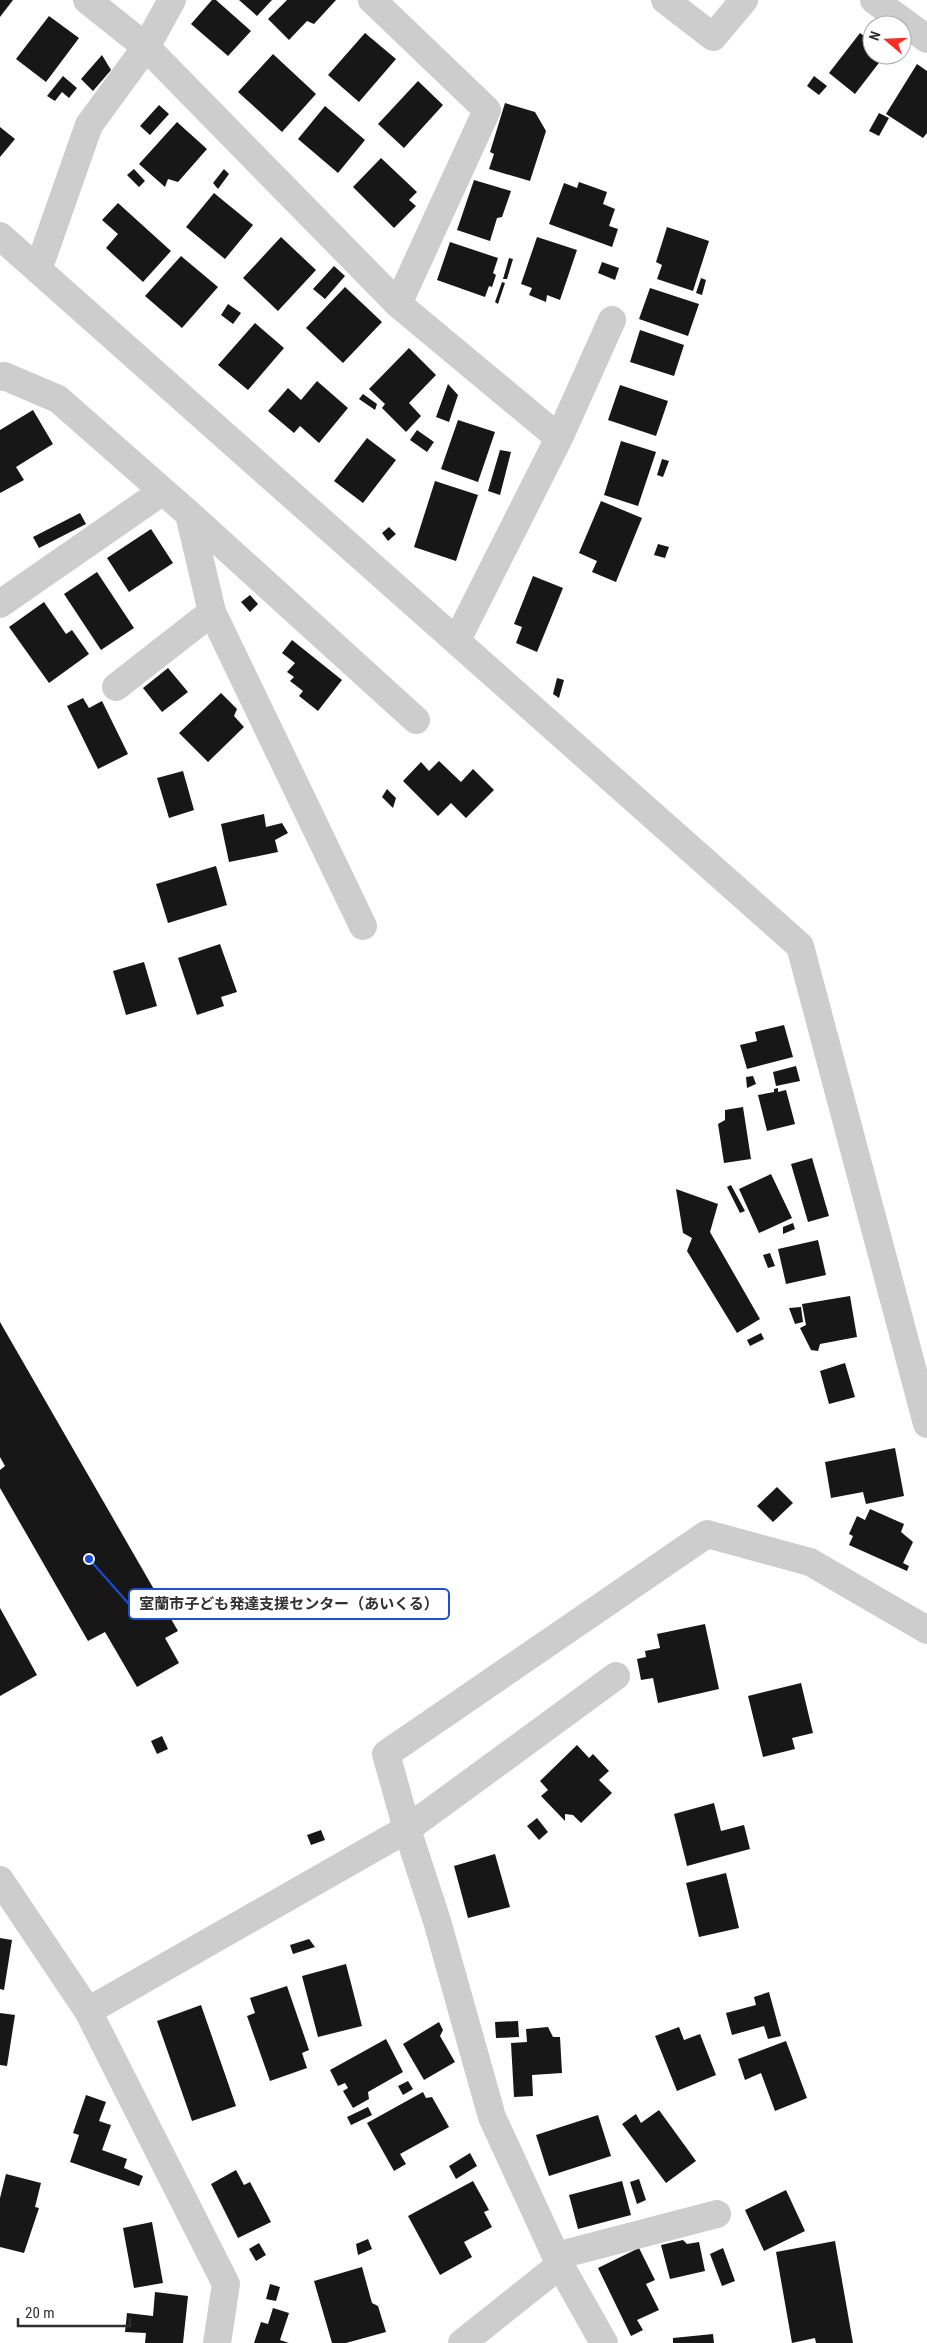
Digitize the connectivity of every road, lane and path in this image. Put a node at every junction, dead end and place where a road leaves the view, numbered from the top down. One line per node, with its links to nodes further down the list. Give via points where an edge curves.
1 (87, 0): 8 (street)
2 (172, 0): 8 (street)
3 (372, 0): 11 (street, via 486,110)
4 (665, 0): 5 (street, via 713,37)
5 (744, 0)
6 (874, 0): 7 (street)
7 (927, 39)
8 (146, 47): 10 (street, via 89,125); 11 (street)
9 (0, 236): 10 (street)
10 (38, 270): 19 (street)
11 (398, 304): 14 (street)
12 (612, 320): 14 (street)
13 (0, 377): 15 (street, via 58,399)
14 (559, 438): 19 (street)
15 (163, 491): 16 (street); 17 (street)
16 (189, 514): 18 (street); 21 (street)
17 (0, 604)
18 (212, 612): 20 (street); 22 (street)
19 (457, 640): 23 (street, via 800,946)
20 (116, 687)
21 (416, 720)
22 (363, 926)
23 (927, 1424)
24 (927, 1630): 26 (street, via 810,1562 707,1534 386,1754)
25 (616, 1676): 26 (street)
26 (407, 1829): 28 (street); 30 (street, via 437,1921 492,2117)
27 (2, 1888): 28 (street)
28 (88, 2011): 31 (street, via 226,2284)
29 (718, 2214): 30 (street)
30 (558, 2260): 32 (street); 33 (street)
31 (217, 2343)
32 (462, 2343)
33 (604, 2343)

